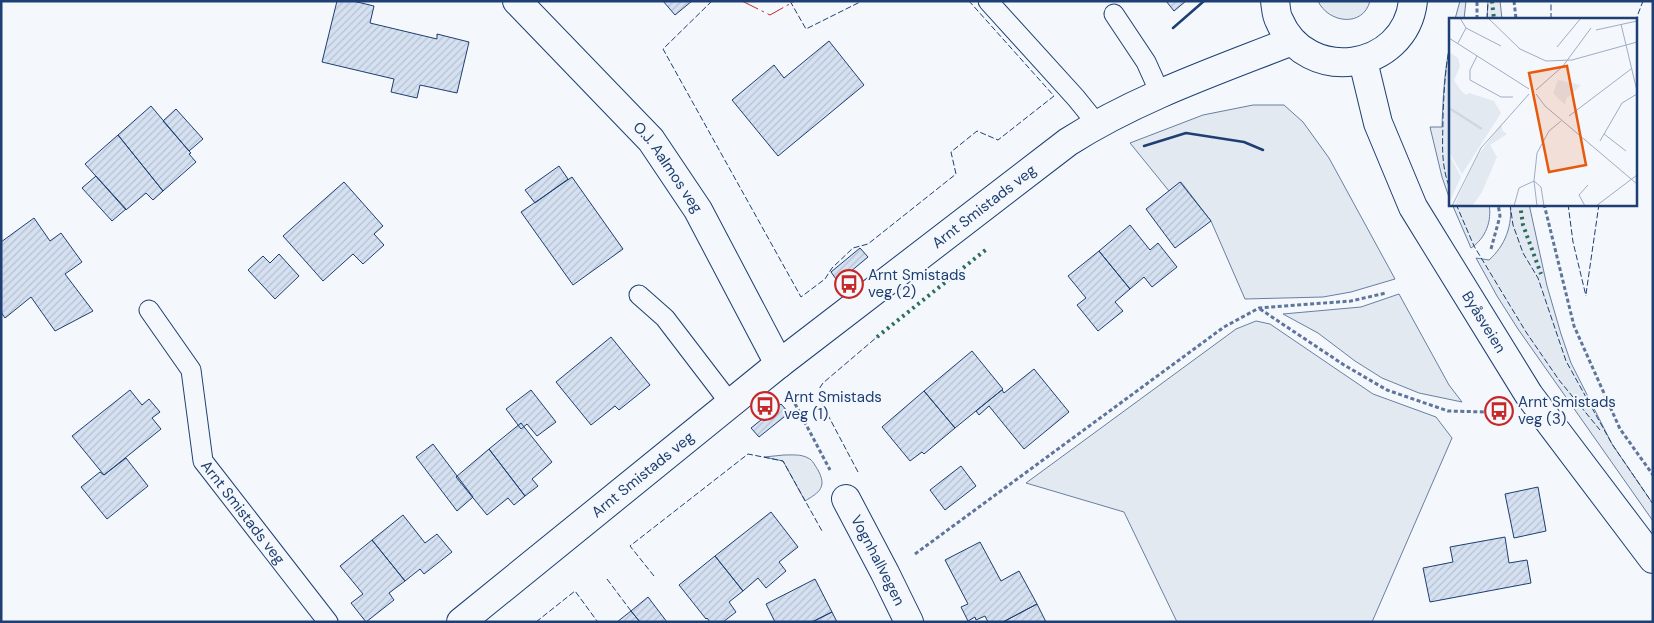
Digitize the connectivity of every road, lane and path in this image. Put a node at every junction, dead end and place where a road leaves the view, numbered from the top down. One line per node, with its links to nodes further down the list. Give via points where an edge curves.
1 (517, 1): 21 (street, O.J. Aalmos veg, via 651,140 698,210)
2 (988, 1): 13 (lane)
3 (1275, 1): 10 (street, via 1278,20)
4 (1413, 1): 11 (street, via 1401,34 1384,51)
5 (1477, 1): 8 (path)
6 (1514, 1): 9 (path)
7 (1114, 14): 12 (lane, via 1146,62)
8 (1477, 18)
9 (1516, 18)
10 (1292, 41): 11 (street, via 1313,56 1337,63); 12 (street, Arnt Smistads veg)
11 (1363, 61): 27 (street, Byåsveien, via 1378,123 1413,207 1529,395)
12 (1160, 94): 13 (street, Arnt Smistads veg)
13 (1097, 124): 21 (street, Arnt Smistads veg, via 1068,142)
14 (1498, 205): 16 (path, via 1500,216)
15 (1544, 205): 25 (path, via 1574,326 1620,428)
16 (1491, 248)
17 (1386, 293): 19 (path, via 1351,301)
18 (639, 295): 23 (lane, via 665,318)
19 (1259, 308): 24 (path, via 1387,390 1448,411); 28 (path, via 1224,327)
20 (149, 310): 29 (lane, Arnt Smistads veg, via 191,370 202,461)
21 (778, 364): 23 (street, Arnt Smistads veg)
22 (788, 391): 26 (path)
23 (730, 403): 30 (street, Arnt Smistads veg)
24 (1487, 412)
25 (1653, 475)
26 (846, 499): 28 (street, Vognhallvegen)
27 (1653, 559)
28 (886, 573): 31 (street, Vognhallvegen)
29 (328, 622)
30 (461, 622)
31 (909, 622)

